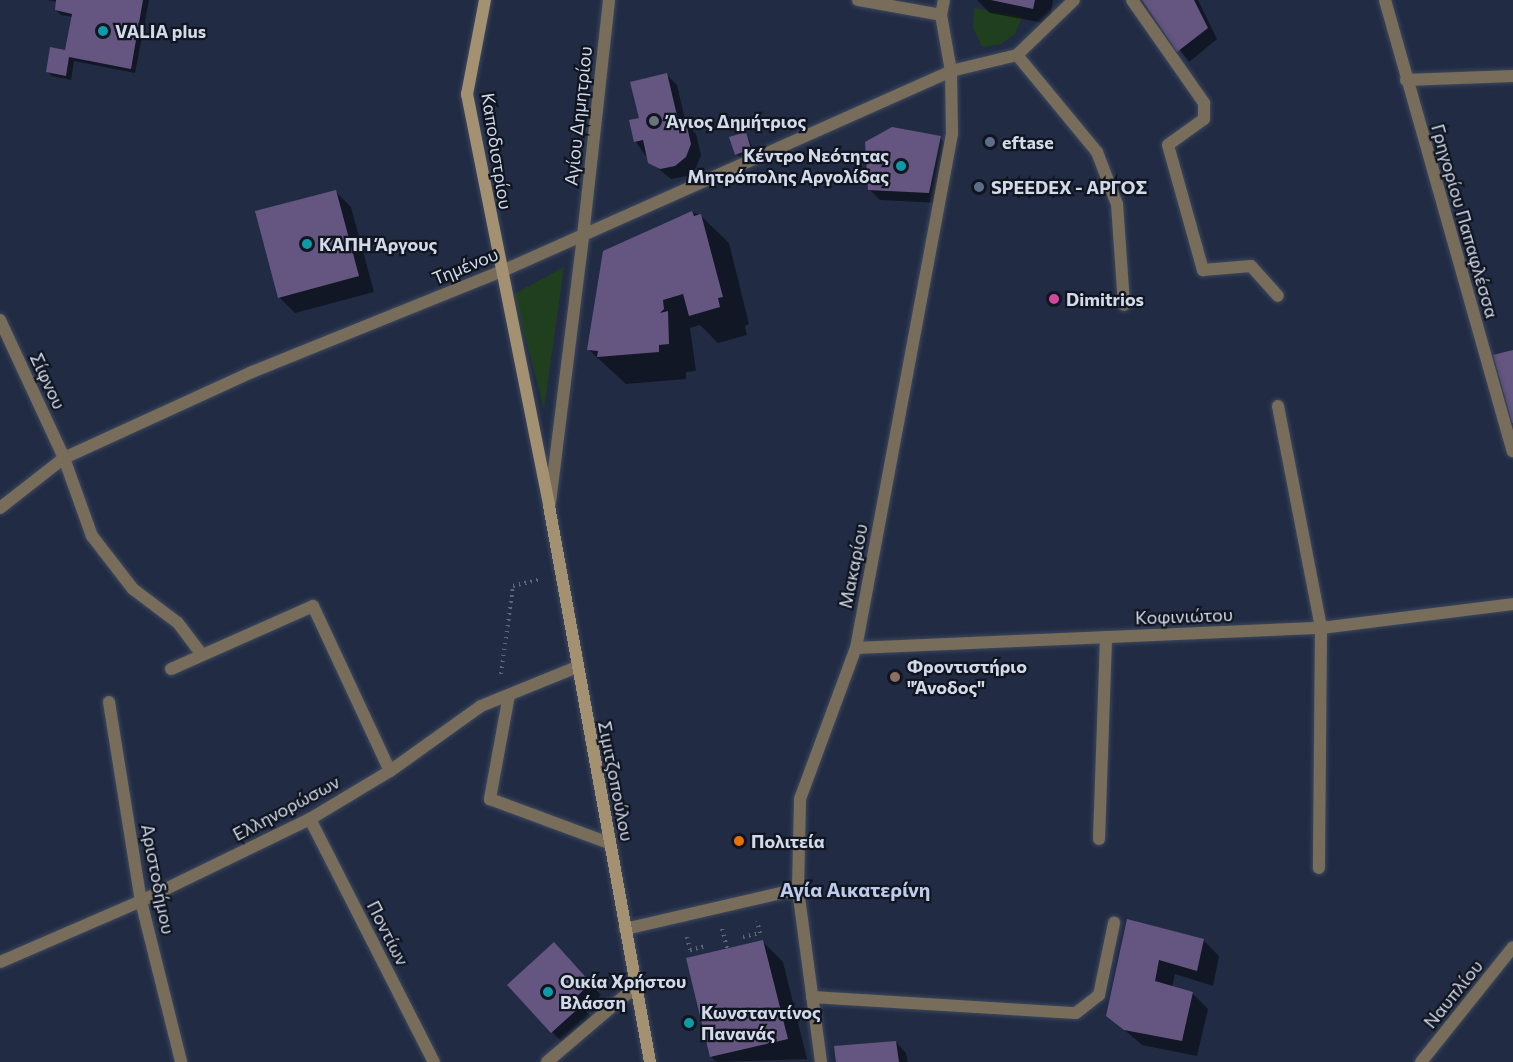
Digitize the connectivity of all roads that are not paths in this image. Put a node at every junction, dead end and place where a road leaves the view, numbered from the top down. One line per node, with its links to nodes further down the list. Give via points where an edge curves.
1 (485, 0): 14 (main road, Καποδιστρίου, via 466,94)
2 (609, 0): 13 (street, Αγίου Δημητρίου)
3 (858, 0): 8 (street)
4 (944, 0): 8 (street)
5 (1074, 0): 9 (street)
6 (1132, 0): 15 (street, via 1203,103 1203,119 1168,145 1203,270 1251,266)
7 (1385, 0): 12 (street, Γρηγορίου Παπαφλέσσα)
8 (941, 15): 10 (street, Μακαρίου)
9 (1017, 55): 10 (street, Τημένου); 16 (street, via 1097,152 1117,204)
10 (951, 71): 13 (street, Τημένου); 26 (street, Μακαρίου, via 952,134)
11 (1513, 76): 12 (street)
12 (1406, 80): 19 (street, Γρηγορίου Παπαφλέσσα)
13 (583, 236): 14 (street, Τημένου); 21 (street, Σιμιτζοπούλου)
14 (500, 272): 20 (street, Τημένου, via 252,372); 21 (main road, Σιμιτζοπούλου)
15 (1278, 296)
16 (1124, 305)
17 (0, 320): 20 (street, Σίφνου)
18 (1278, 406): 24 (street)
19 (1513, 451)
20 (64, 458): 22 (street, Τημένου); 27 (street, Σίφνου, via 92,536 133,589 178,622)
21 (549, 506): 28 (main road, Σιμιτζοπούλου)
22 (0, 508)
23 (1513, 604): 24 (street, Κοφινιώτου)
24 (1321, 628): 25 (street, Κοφινιώτου); 36 (street)
25 (1106, 637): 26 (street, Κοφινιώτου); 34 (street)
26 (856, 648): 37 (street, Μακαρίου, via 800,799)
27 (202, 655): 29 (street); 32 (street, via 313,606)
28 (577, 667): 30 (street, Ελληνορώσων); 35 (main road, Σιμιτζοπούλου)
29 (171, 669)
30 (503, 697): 32 (street, Ελληνορώσων, via 482,706); 35 (street, via 490,799)
31 (109, 702): 38 (street, Αριστοδήμου)
32 (390, 771): 33 (street, Ελληνορώσων)
33 (310, 819): 38 (street, Ελληνορώσων); 46 (street, Ποντίων)
34 (1099, 838)
35 (609, 843): 40 (main road, Σιμιτζοπούλου)
36 (1319, 868)
37 (798, 889): 40 (street); 44 (street, Μακαρίου)
38 (141, 901): 42 (street, Ελληνορώσων); 45 (street, Αριστοδήμου)
39 (1114, 923): 44 (street, via 1099,995 1076,1012)
40 (625, 929): 43 (main road, Σιμιτζοπούλου)
41 (1513, 947): 50 (street, Ναυπλίου)
42 (0, 962)
43 (635, 987): 47 (street); 48 (main road, Σιμιτζοπούλου)
44 (812, 997): 49 (street, Μακαρίου)
45 (181, 1062)
46 (434, 1062)
47 (547, 1062)
48 (650, 1062)
49 (821, 1062)
50 (1421, 1062)

